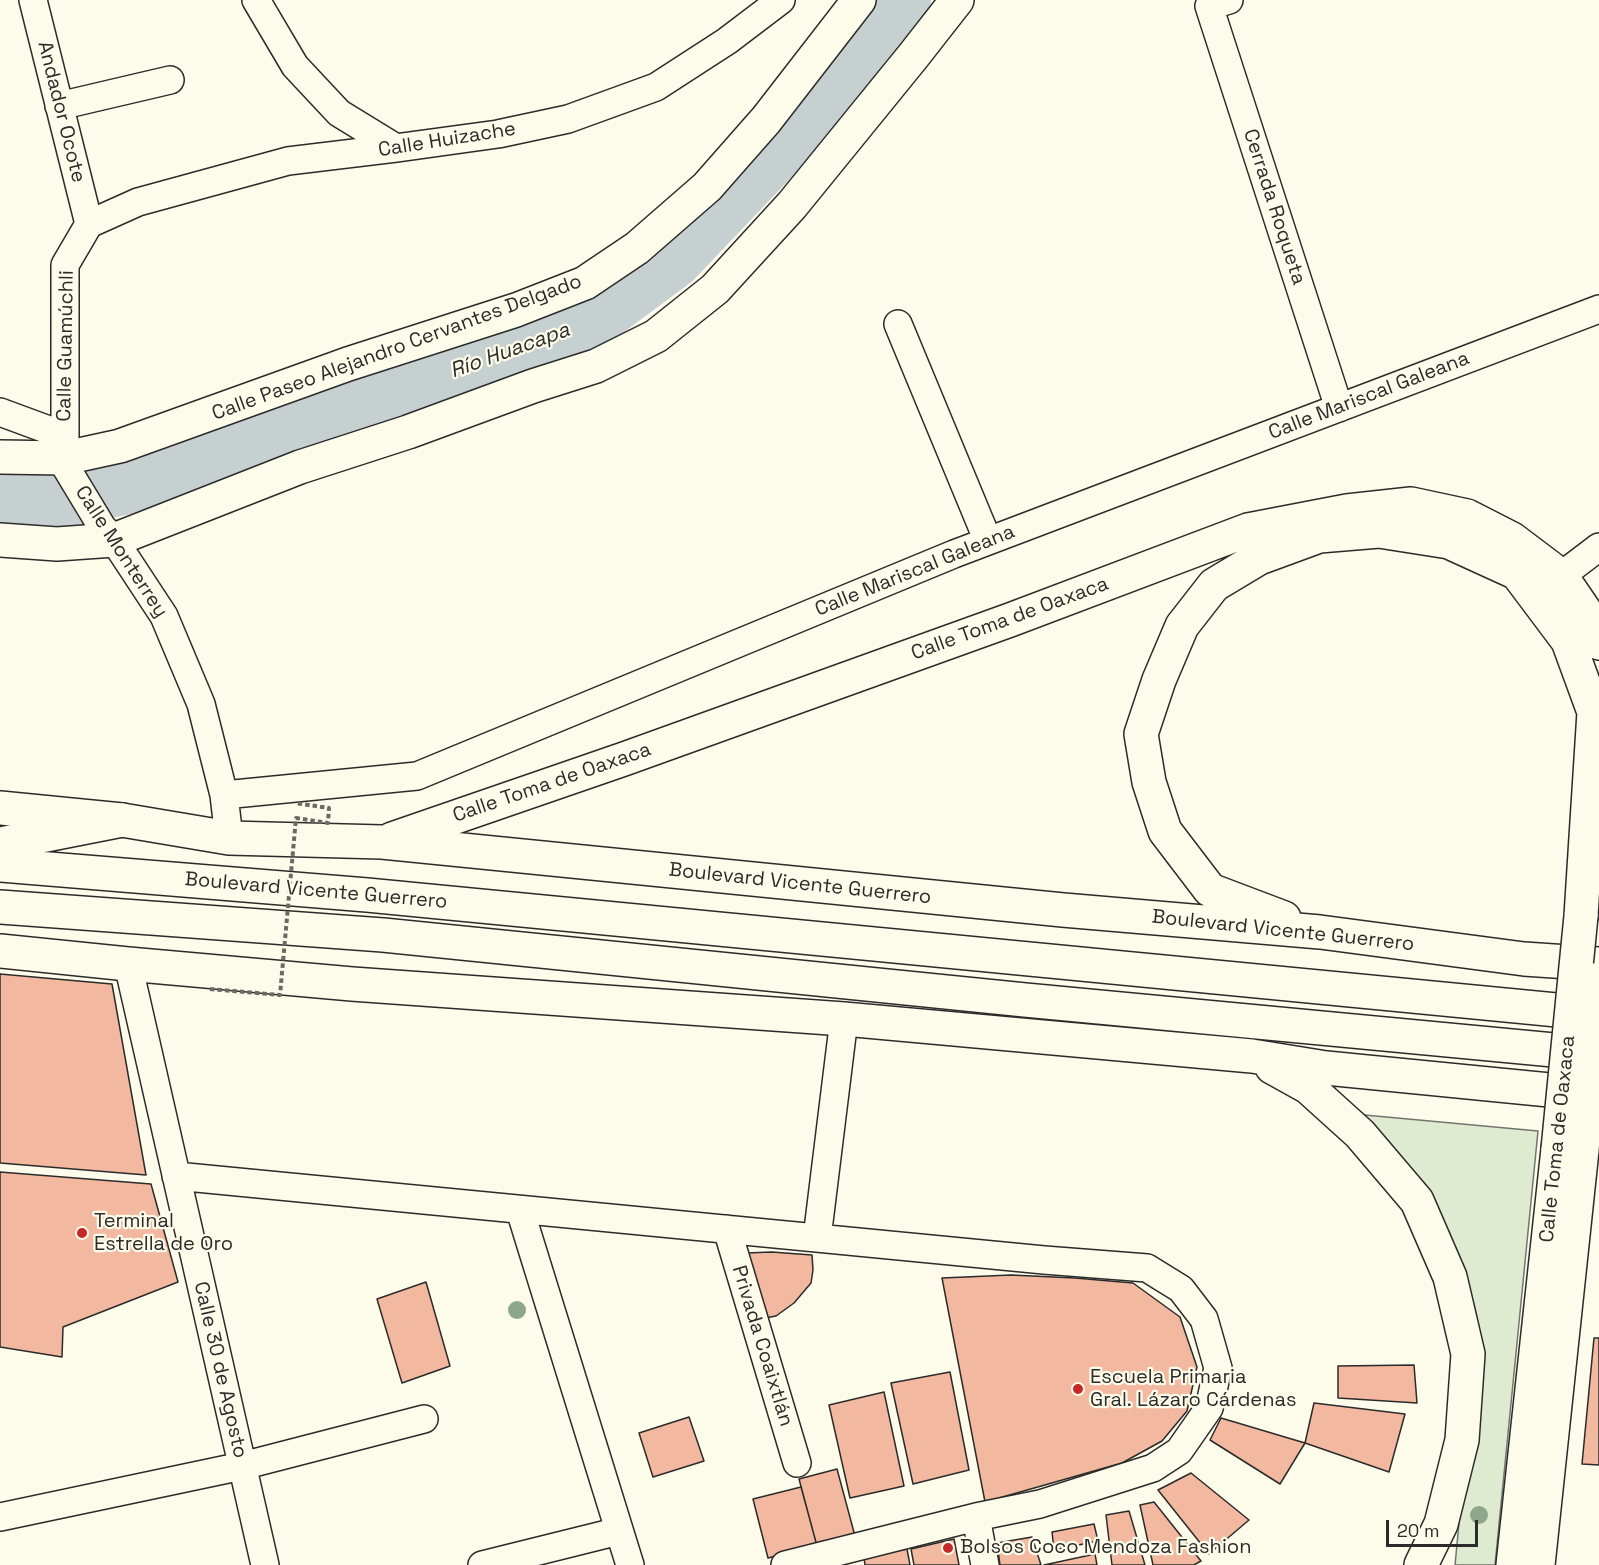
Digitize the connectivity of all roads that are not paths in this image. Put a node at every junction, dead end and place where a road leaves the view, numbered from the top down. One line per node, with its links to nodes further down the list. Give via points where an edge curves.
1 (33, 0): 8 (street, Andador Ocote)
2 (256, 0): 9 (street, via 295,66 339,113)
3 (781, 0): 9 (street, Calle Huizache, via 656,87 568,119 498,134)
4 (860, 0): 15 (main road, Calle Paseo Alejandro Cervantes Delgado, via 766,120 707,187 637,248 585,283 120,446)
5 (957, 0): 17 (main road, via 792,205 715,289 656,336 596,366)
6 (1219, 3): 13 (street, Cerrada Roqueta)
7 (170, 80): 8 (street)
8 (59, 106): 10 (street, Andador Ocote)
9 (396, 148): 10 (street, Calle Huizache, via 288,161 138,202)
10 (89, 224): 15 (street, Calle Guamúchli, via 65,266)
11 (1599, 309): 13 (street, Calle Mariscal Galeana)
12 (898, 324): 19 (street)
13 (1339, 408): 19 (street, Calle Mariscal Galeana)
14 (0, 412): 15 (street)
15 (65, 454): 16 (main road, Calle Paseo Alejandro Cervantes Delgado); 17 (street, Calle Monterrey)
16 (0, 457)
17 (108, 534): 18 (main road, via 57,544); 25 (street, Calle Monterrey, via 164,616 201,704)
18 (0, 540)
19 (988, 541): 25 (street, Calle Mariscal Galeana, via 417,776)
20 (1599, 547): 21 (street)
21 (1561, 576): 22 (street); 23 (main road, Calle Toma de Oaxaca, via 1593,623); 29 (main road, Calle Toma de Oaxaca, via 1512,539 1467,516 1411,504 1347,511 1248,530 646,752)
22 (1534, 596): 24 (main road, Calle Toma de Oaxaca, via 1568,640); 33 (main road, Calle Toma de Oaxaca, via 1517,573 1449,542 1379,531 1319,536 1259,558 1214,585 1182,626 1141,734 1149,782 1165,831 1210,890)
23 (1599, 643)
24 (1597, 711): 43 (main road, Calle Toma de Oaxaca, bridge, via 1581,916)
25 (224, 795): 28 (street, Calle Monterrey)
26 (0, 808): 27 (main road, Boulevard Vicente Guerrero)
27 (122, 820): 28 (main road, Boulevard Vicente Guerrero); 30 (main road)
28 (229, 838): 29 (main road, Boulevard Vicente Guerrero)
29 (381, 842): 33 (main road, Boulevard Vicente Guerrero)
30 (0, 844)
31 (0, 865): 38 (main road, Boulevard Vicente Guerrero, via 367,895)
32 (0, 907): 40 (main road, Boulevard Vicente Guerrero, via 383,935)
33 (1320, 932): 36 (main road, Boulevard Vicente Guerrero, via 1524,959)
34 (0, 951): 35 (main road)
35 (128, 964): 39 (main road); 44 (street, Calle 30 de Agosto)
36 (1599, 964)
37 (1599, 978): 43 (main road, Calle Toma de Oaxaca, bridge)
38 (1599, 1014)
39 (844, 1019): 41 (main road); 47 (street)
40 (1599, 1054)
41 (1252, 1056): 42 (main road, via 1326,1068); 53 (main road, via 1308,1088 1360,1134 1417,1201 1450,1277 1468,1354 1462,1440)
42 (1599, 1095)
43 (1570, 1149): 62 (main road, Calle Toma de Oaxaca); 63 (main road, Calle Toma de Oaxaca)
44 (176, 1176): 45 (street); 50 (street, Calle 30 de Agosto)
45 (520, 1210): 46 (street); 54 (street)
46 (727, 1229): 47 (street); 49 (street, Privada Coaixtlán)
47 (817, 1238): 51 (street, via 1147,1268 1181,1289 1204,1319 1218,1368 1209,1408 1179,1450 1153,1468 1040,1504)
48 (424, 1419): 50 (street)
49 (797, 1464)
50 (242, 1466): 52 (street); 55 (street, Calle 30 de Agosto)
51 (976, 1516): 58 (street); 59 (street)
52 (0, 1517)
53 (1441, 1524): 60 (main road); 61 (main road)
54 (619, 1531): 56 (street); 57 (street)
55 (265, 1565)
56 (482, 1565)
57 (630, 1565)
58 (785, 1565)
59 (985, 1565)
60 (1421, 1565)
61 (1448, 1565)
62 (1512, 1565)
63 (1538, 1565)

